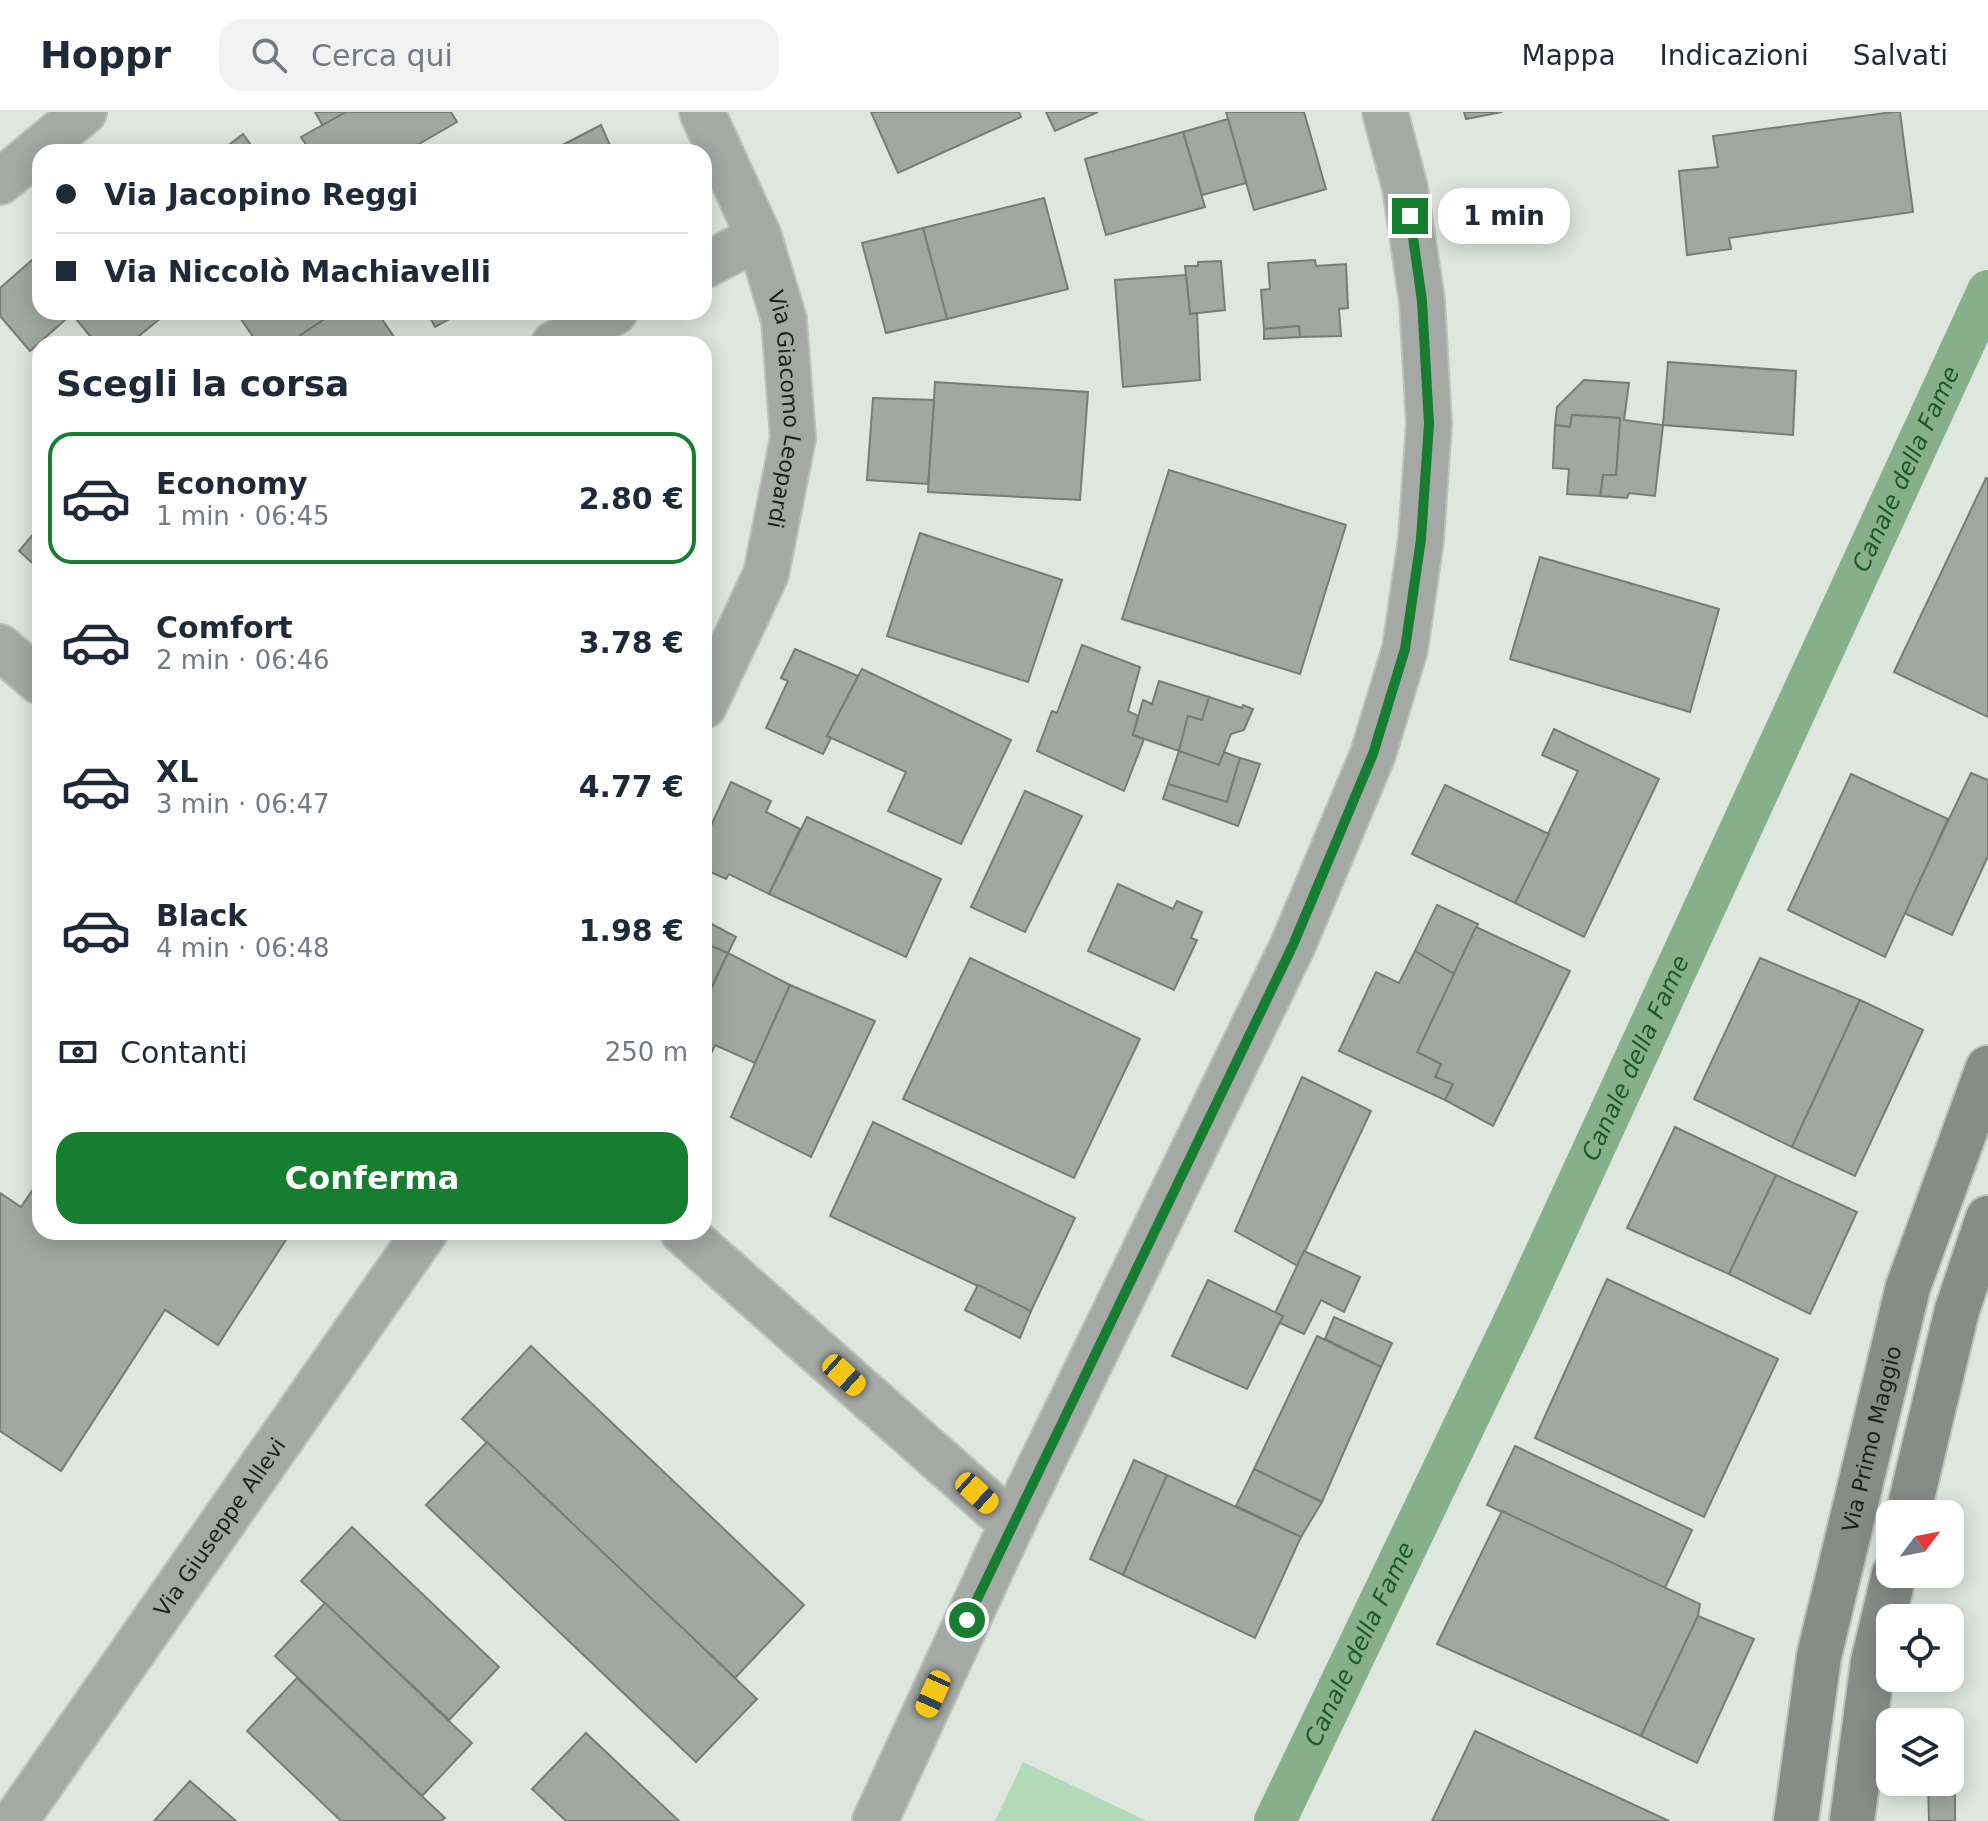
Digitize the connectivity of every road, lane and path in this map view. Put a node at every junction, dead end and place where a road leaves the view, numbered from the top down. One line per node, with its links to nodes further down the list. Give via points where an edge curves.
1 (84, 112): 4 (street)
2 (702, 112): 7 (street, Via Giacomo Leopardi)
3 (1385, 112): 19 (street, via 1405,188 1420,287 1429,424 1421,539 1405,649 1373,754 1293,945)
4 (46, 144)
5 (32, 155): 6 (street)
6 (0, 182)
7 (759, 237): 8 (street); 13 (street, Via Giacomo Leopardi, via 784,320 793,438 766,574)
8 (712, 262)
9 (600, 320): 10 (street)
10 (569, 336)
11 (0, 647): 12 (street)
12 (32, 675)
13 (712, 689)
14 (1988, 1068): 23 (main road, Via Primo Maggio, via 1908,1287 1819,1656)
15 (1988, 1218): 18 (main road, via 1957,1310)
16 (419, 1240): 21 (street, Via Giuseppe Allevi)
17 (692, 1240): 19 (street)
18 (1911, 1500)
19 (1012, 1524): 22 (street)
20 (1891, 1588): 24 (main road, via 1873,1662)
21 (15, 1821)
22 (875, 1821)
23 (1796, 1821)
24 (1852, 1821)

